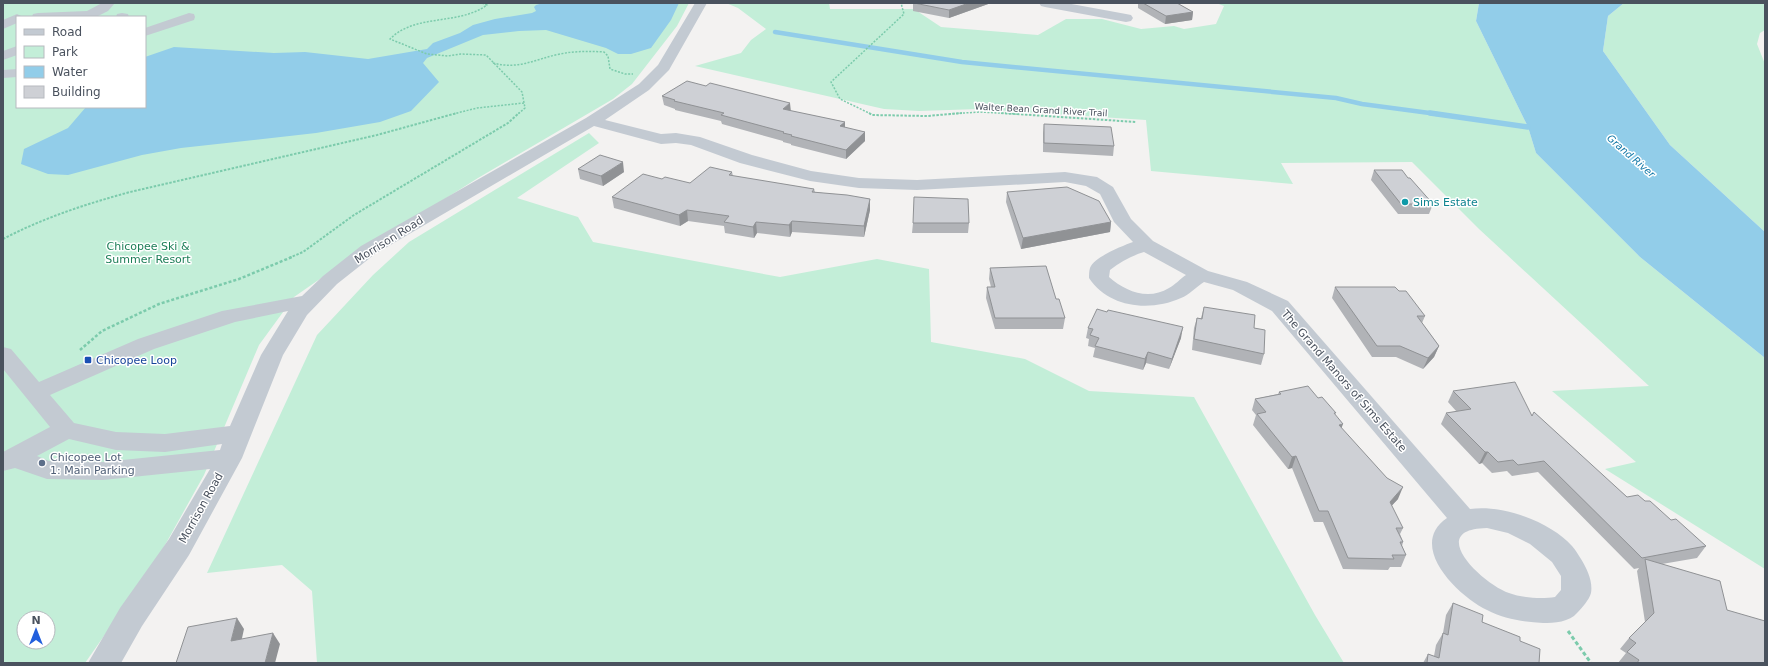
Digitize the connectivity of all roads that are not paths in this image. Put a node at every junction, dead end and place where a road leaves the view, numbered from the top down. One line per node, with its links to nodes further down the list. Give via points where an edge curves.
1 (109, 3): 5 (street)
2 (701, 3): 16 (street, Morrison Road, via 664,67 644,87)
3 (1045, 3): 4 (street, via 1126,18)
4 (1101, 3)
5 (88, 16)
6 (189, 17): 9 (street)
7 (16, 18): 8 (street)
8 (3, 25)
9 (146, 32)
10 (16, 50): 11 (street)
11 (3, 56)
12 (16, 62): 13 (street)
13 (3, 68)
14 (16, 73): 15 (street)
15 (3, 74)
16 (599, 117): 17 (street, The Grand Manors of Sims Estate, via 662,139 694,141 746,159 810,176 859,183 917,185 1065,177 1091,181 1107,191 1123,222); 19 (street, Morrison Road, via 368,250 330,280)
17 (1146, 245): 18 (street, The Grand Manors of Sims Estate); 18 (street, via 1114,257 1100,268 1099,278 1118,295 1133,300 1149,301 1177,292 1188,282)
18 (1202, 275): 25 (street, The Grand Manors of Sims Estate, via 1240,286 1280,306)
19 (309, 301): 21 (street, via 230,316 146,344); 23 (street, Morrison Road, via 298,312 272,355)
20 (3, 354): 21 (street)
21 (36, 393): 22 (street)
22 (66, 430): 23 (street, via 116,442); 24 (street)
23 (234, 445): 24 (street, via 103,471 47,470); 26 (street, Morrison Road, via 179,547 131,617)
24 (8, 461)
25 (1464, 520): 25 (street, via 1451,528 1445,541 1448,558 1460,575 1477,590 1498,602 1521,609 1553,610 1565,606 1576,593 1575,574 1562,554 1540,536 1514,524 1487,518)
26 (104, 663)

